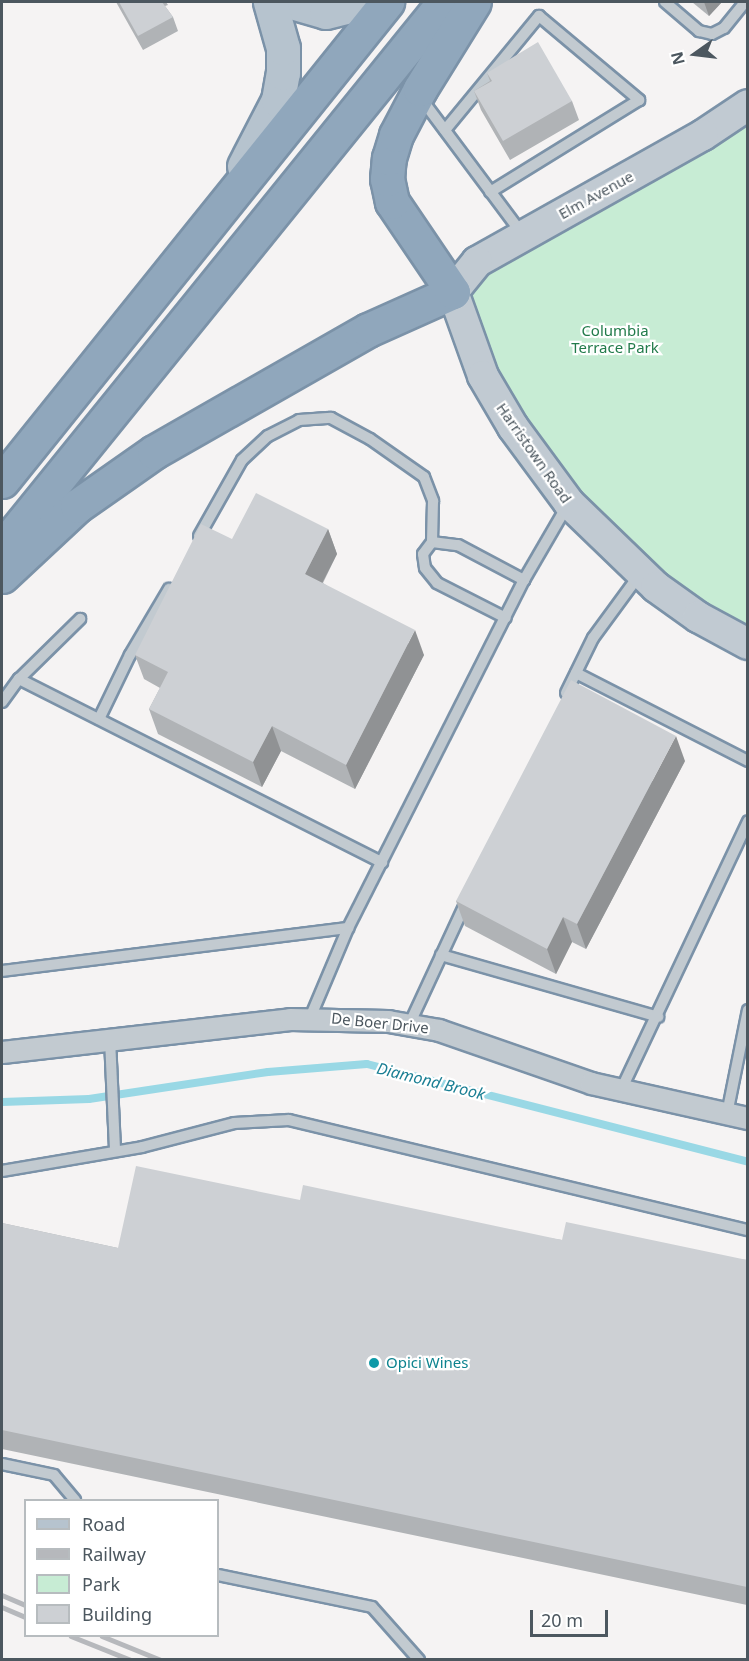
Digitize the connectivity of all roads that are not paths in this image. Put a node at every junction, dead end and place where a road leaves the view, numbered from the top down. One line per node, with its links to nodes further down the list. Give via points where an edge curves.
1 (270, 2): 13 (main road, via 283,48 278,100)
2 (291, 2): 3 (main road, via 326,12)
3 (366, 2)
4 (387, 2): 13 (highway)
5 (444, 2): 22 (highway)
6 (474, 2): 9 (highway)
7 (665, 2): 8 (lane, via 699,31 712,34 724,27)
8 (745, 2)
9 (418, 94): 11 (lane); 15 (highway, via 396,135 387,179 402,221)
10 (747, 105): 14 (street, Elm Avenue, via 703,135)
11 (445, 130): 12 (lane); 12 (lane, via 539,16 639,100)
12 (490, 192): 14 (lane)
13 (224, 204): 16 (highway)
14 (523, 236): 15 (street, Elm Avenue, via 477,262)
15 (453, 292): 19 (street, Harristown Road, via 483,376 513,427); 24 (highway, via 368,330 154,452 77,506)
16 (32, 443): 17 (highway); 18 (highway)
17 (2, 473)
18 (2, 481)
19 (569, 503): 23 (street, Harristown Road); 25 (lane)
20 (432, 542): 21 (lane, via 433,501 424,477 370,439 331,418 299,420 259,444 242,460); 25 (lane, via 458,545); 27 (lane, via 423,554 425,568 437,583)
21 (193, 546)
22 (2, 548)
23 (640, 574): 29 (street, Harristown Road, via 698,617); 30 (lane, via 593,638)
24 (2, 576)
25 (524, 580): 27 (lane)
26 (171, 586): 34 (lane, via 130,655)
27 (506, 618): 37 (lane)
28 (80, 619): 31 (lane)
29 (747, 644)
30 (576, 674): 33 (lane); 35 (lane)
31 (19, 679): 32 (lane); 34 (lane)
32 (2, 702)
33 (560, 704)
34 (99, 720): 37 (lane)
35 (747, 761)
36 (747, 821): 43 (lane)
37 (382, 862): 39 (lane)
38 (470, 892): 40 (lane)
39 (348, 928): 41 (lane); 44 (lane)
40 (441, 955): 43 (lane); 45 (lane)
41 (2, 971)
42 (747, 1010): 47 (lane)
43 (658, 1017): 49 (lane)
44 (310, 1018): 45 (street, De Boer Drive); 46 (street, De Boer Drive)
45 (409, 1025): 49 (street, De Boer Drive, via 439,1030 591,1083)
46 (110, 1039): 48 (street, De Boer Drive); 52 (lane)
47 (743, 1046): 50 (lane)
48 (2, 1052)
49 (622, 1088): 50 (street, De Boer Drive)
50 (727, 1114): 51 (street, De Boer Drive)
51 (747, 1118)
52 (116, 1148): 53 (lane); 54 (lane, via 142,1147 234,1123 289,1120)
53 (2, 1172)
54 (747, 1230)
55 (2, 1464): 56 (lane, via 54,1475)
56 (74, 1499)
57 (219, 1575): 58 (lane, via 372,1608)
58 (419, 1659)

